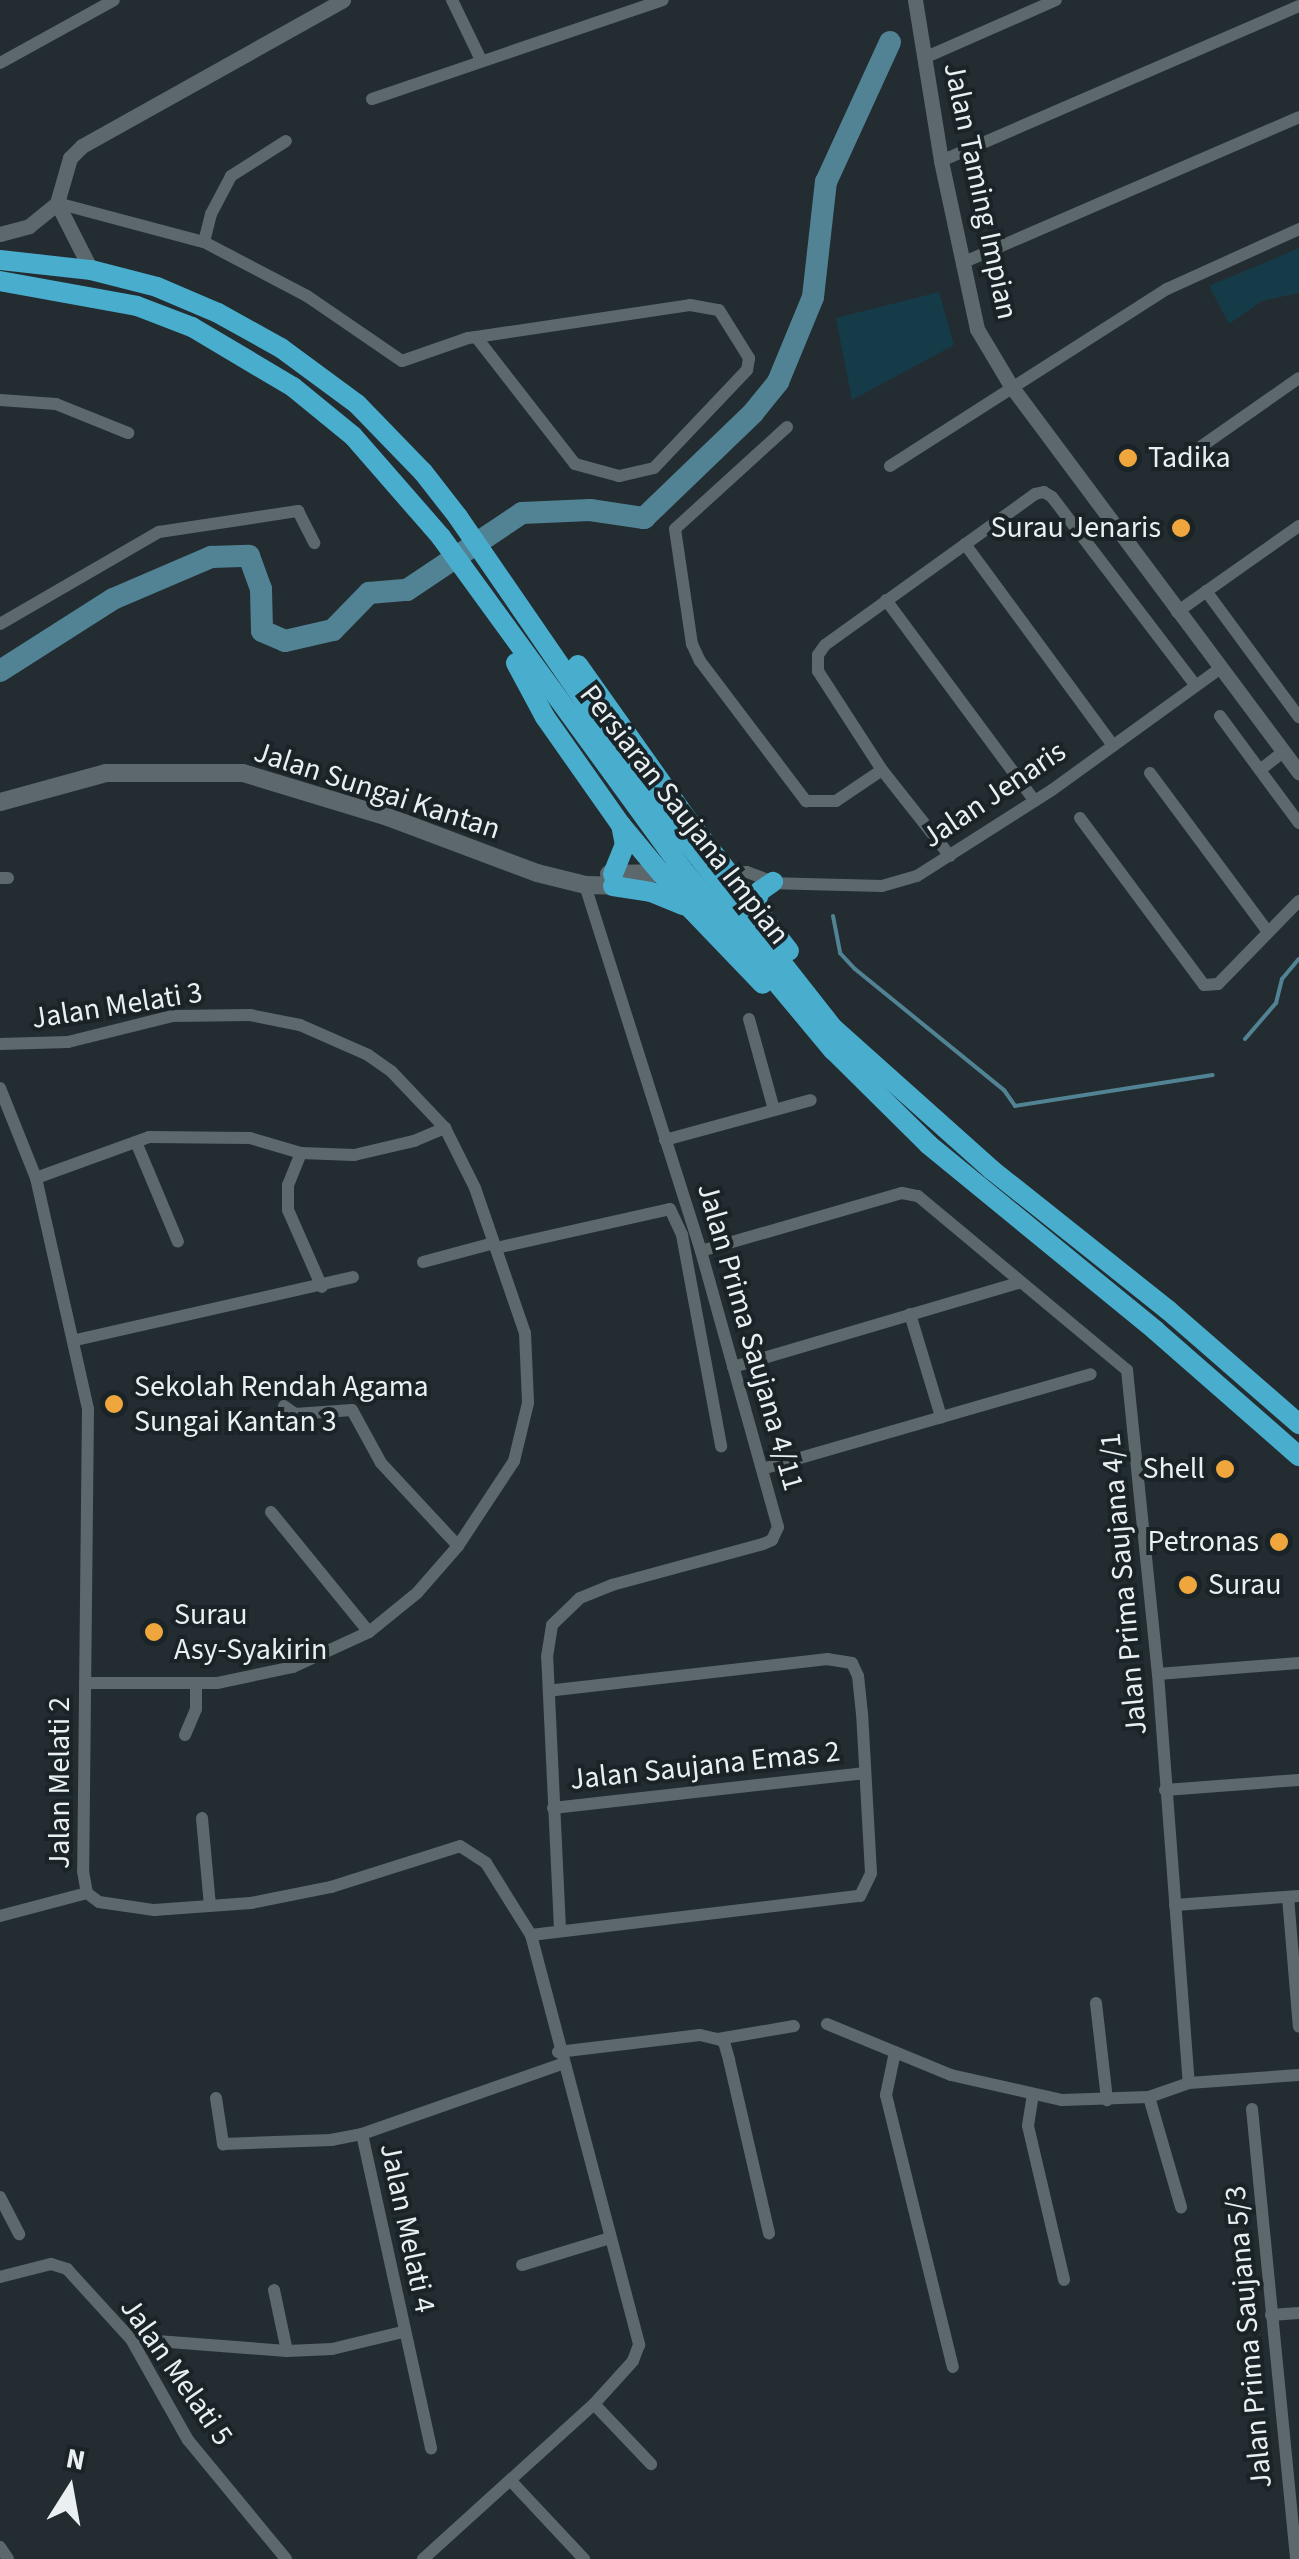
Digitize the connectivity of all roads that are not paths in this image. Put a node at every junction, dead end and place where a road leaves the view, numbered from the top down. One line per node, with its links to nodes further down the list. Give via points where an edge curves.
1 (82, 0): 9 (street)
2 (114, 0): 9 (street)
3 (342, 0): 17 (street, via 82,146 62,175)
4 (452, 0): 10 (street)
5 (663, 0): 10 (street)
6 (915, 0): 11 (street, Jalan Taming Impian)
7 (1056, 0): 11 (street)
8 (1299, 6): 16 (street)
9 (90, 14): 12 (street)
10 (480, 58): 13 (street)
11 (924, 58): 16 (street, Jalan Taming Impian)
12 (0, 63)
13 (372, 98)
14 (1299, 118): 22 (street)
15 (286, 142): 20 (street, via 231,176)
16 (941, 161): 22 (street, Jalan Taming Impian)
17 (57, 203): 19 (street, via 28,226); 20 (street); 23 (street)
18 (1299, 229): 27 (street, via 1167,289)
19 (0, 234)
20 (204, 242): 25 (street, via 307,296 397,360)
21 (0, 260): 23 (highway)
22 (962, 263): 27 (street, Jalan Taming Impian, via 977,329)
23 (91, 270): 36 (highway, via 157,287 282,348 357,404)
24 (0, 281): 38 (highway, Persiaran Saujana Impian, via 137,306 245,354 352,436 441,537)
25 (476, 337): 25 (street, via 575,464 618,476 654,468 747,370 750,358 719,310 690,305)
26 (1299, 378): 31 (street)
27 (1010, 386): 32 (street); 40 (street, Jalan Taming Impian)
28 (0, 400): 30 (street, via 56,404)
29 (787, 427): 48 (street, via 675,530 692,644 806,800 836,802)
30 (128, 433)
31 (1189, 455)
32 (890, 466)
33 (1299, 526): 37 (street)
34 (314, 543): 41 (street, via 298,511 159,532)
35 (965, 544): 39 (street); 43 (street, via 1044,492); 46 (street)
36 (495, 557): 52 (highway, Persiaran Saujana Impian); 61 (highway)
37 (1206, 591): 40 (street); 45 (street)
38 (482, 599): 52 (highway, Persiaran Saujana Impian); 57 (highway, via 545,717)
39 (886, 600): 48 (street, via 818,655 818,670); 53 (street)
40 (1177, 612): 42 (street, Jalan Taming Impian)
41 (0, 624)
42 (1218, 670): 43 (street, Jalan Jenaris); 47 (street, Jalan Taming Impian)
43 (1196, 686): 46 (street, Jalan Jenaris)
44 (1220, 716): 49 (street)
45 (1299, 717)
46 (1112, 744): 53 (street, Jalan Jenaris)
47 (1283, 752): 49 (street); 50 (street, Jalan Taming Impian)
48 (882, 770): 58 (street)
49 (1260, 770): 56 (street)
50 (1299, 772)
51 (1150, 773): 68 (street)
52 (638, 795): 67 (highway, Persiaran Saujana Impian)
53 (1034, 801): 58 (street, Jalan Jenaris)
54 (0, 802): 59 (main road, Jalan Sungai Kantan, via 106,773 243,773)
55 (1080, 818): 68 (street, via 1204,985 1218,984)
56 (1299, 823)
57 (621, 825): 60 (highway); 62 (highway, via 626,845)
58 (950, 856): 63 (street, Jalan Jenaris, via 882,886)
59 (559, 878): 62 (main road, Jalan Sungai Kantan); 64 (main road, Jalan Sungai Kantan)
60 (666, 879): 61 (main road, Jalan Sungai Kantan); 62 (main road, Jalan Sungai Kantan); 66 (highway)
61 (734, 879): 63 (street, Jalan Jenaris); 67 (highway)
62 (613, 880): 64 (main road, Jalan Sungai Kantan); 66 (highway)
63 (772, 882): 67 (highway, via 760,892)
64 (585, 885): 76 (street, Jalan Prima Saujana 4/11)
65 (1299, 901): 68 (street)
66 (690, 908): 71 (highway)
67 (748, 922): 71 (highway, Persiaran Saujana Impian); 93 (highway, Persiaran Saujana Impian, via 832,1027 871,1064)
68 (1268, 932)
69 (749, 1020): 74 (street)
70 (0, 1044): 75 (street, Jalan Melati 3, via 48,1045 172,1016 250,1015 300,1025 368,1055)
71 (833, 1050): 95 (highway, Persiaran Saujana Impian, via 929,1145)
72 (0, 1088): 79 (street, Jalan Melati 2)
73 (811, 1100): 74 (street)
74 (774, 1110): 76 (street)
75 (445, 1128): 78 (street, via 354,1155); 81 (street, Jalan Melati 3)
76 (665, 1140): 82 (street, Jalan Prima Saujana 4/11)
77 (136, 1142): 78 (street, via 250,1138); 79 (street); 80 (street)
78 (301, 1153): 86 (street, via 288,1186 288,1210)
79 (36, 1178): 88 (street, Jalan Melati 2)
80 (178, 1242)
81 (495, 1245): 83 (street); 94 (street, via 670,1209 682,1235); 98 (street, Jalan Melati 3, via 525,1332 528,1403 514,1461)
82 (701, 1251): 85 (street, Jalan Prima Saujana 4/1, via 902,1194 918,1196); 89 (street, Jalan Prima Saujana 4/11)
83 (423, 1262)
84 (354, 1277): 86 (street)
85 (1021, 1282): 87 (street); 101 (street, Jalan Prima Saujana 4/1, via 1127,1370)
86 (322, 1287): 88 (street)
87 (910, 1314): 89 (street); 92 (street)
88 (76, 1340): 102 (street, Jalan Melati 2, via 89,1442)
89 (733, 1367): 96 (street, Jalan Prima Saujana 4/11)
90 (1091, 1374): 92 (street)
91 (284, 1406): 98 (street, via 295,1414 352,1410 381,1463)
92 (941, 1417): 96 (street)
93 (1299, 1424)
94 (720, 1446)
95 (1299, 1456)
96 (762, 1469): 104 (street, Jalan Prima Saujana 4/11, via 778,1528 772,1540 580,1598 552,1626)
97 (271, 1512): 99 (street)
98 (458, 1546): 99 (street, Jalan Melati 3, via 417,1593)
99 (369, 1632): 103 (street, Jalan Melati 3, via 293,1667)
100 (1299, 1664): 101 (street)
101 (1158, 1674): 108 (street, Jalan Prima Saujana 4/1)
102 (84, 1683): 103 (street, Jalan Melati 3); 111 (street, Jalan Melati 2)
103 (196, 1684): 105 (street)
104 (550, 1691): 106 (street, via 828,1659 852,1663); 109 (street, Jalan Prima Saujana 4/11)
105 (186, 1736)
106 (863, 1774): 109 (street, Jalan Saujana Emas 2); 116 (street, via 871,1873 860,1896)
107 (1299, 1780): 108 (street)
108 (1166, 1790): 113 (street, Jalan Prima Saujana 4/1)
109 (553, 1808): 116 (street, Jalan Prima Saujana 4/11)
110 (202, 1818): 114 (street)
111 (87, 1894): 114 (street, Jalan Melati 2, via 98,1902 154,1910); 115 (street)
112 (1294, 1896): 113 (street); 121 (street)
113 (1175, 1905): 126 (street, Jalan Prima Saujana 4/1)
114 (210, 1906): 117 (street, Jalan Melati 2, via 331,1888 460,1846 486,1862)
115 (0, 1916)
116 (560, 1929): 117 (street)
117 (530, 1935): 124 (street, Jalan Melati 2)
118 (1096, 2003): 130 (street)
119 (826, 2024): 123 (street)
120 (794, 2026): 122 (street)
121 (1299, 2027)
122 (718, 2038): 124 (street, via 700,2035); 135 (street, via 734,2075)
123 (894, 2052): 127 (street, via 951,2075); 147 (street, via 886,2095)
124 (560, 2058): 132 (street); 137 (street, Jalan Melati 2)
125 (1299, 2075): 126 (street)
126 (1189, 2083): 128 (street)
127 (1033, 2094): 130 (street); 140 (street, via 1030,2140)
128 (1149, 2096): 130 (street); 134 (street)
129 (216, 2098): 132 (street, via 224,2144)
130 (1107, 2100)
131 (1252, 2110): 143 (street, Jalan Prima Saujana 5/3)
132 (362, 2134): 144 (street, Jalan Melati 4)
133 (0, 2197): 136 (street)
134 (1181, 2207)
135 (769, 2232)
136 (19, 2234)
137 (610, 2238): 138 (street); 148 (street, Jalan Melati 2, via 639,2345)
138 (522, 2265)
139 (0, 2277): 145 (street, Jalan Melati 5, via 60,2266)
140 (1064, 2280)
141 (274, 2290): 146 (street)
142 (1299, 2313): 143 (street)
143 (1271, 2315): 157 (street, Jalan Prima Saujana 5/3)
144 (404, 2332): 146 (street, Jalan Melati 4, via 332,2349); 149 (street, Jalan Melati 4)
145 (131, 2339): 146 (street, Jalan Melati 4); 155 (street, Jalan Melati 5, via 188,2440)
146 (287, 2351)
147 (954, 2367)
148 (594, 2404): 150 (street); 151 (street)
149 (431, 2449)
150 (652, 2464)
151 (511, 2481): 153 (street); 156 (street)
152 (0, 2548): 154 (street)
153 (424, 2558)
154 (8, 2559)
155 (286, 2559)
156 (584, 2559)
157 (1296, 2559)

